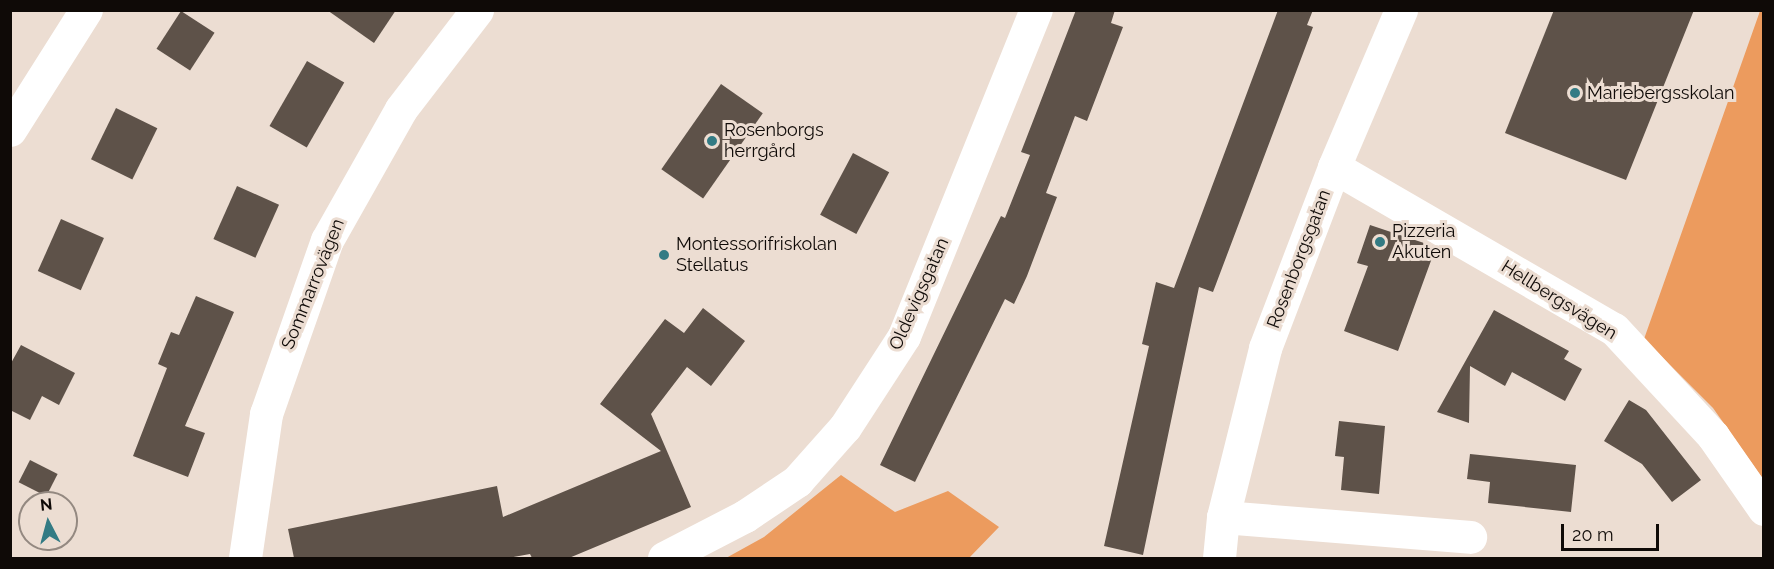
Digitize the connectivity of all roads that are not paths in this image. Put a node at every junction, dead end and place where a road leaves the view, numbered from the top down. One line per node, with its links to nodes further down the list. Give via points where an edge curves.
1 (86, 10): 5 (street)
2 (477, 10): 10 (street, Sommarrovägen, via 401,109 327,240 266,414)
3 (1036, 10): 11 (street, Oldevigsgatan, via 904,336 845,427 797,481 745,516)
4 (1401, 10): 6 (street, Rosenborgsgatan)
5 (10, 130)
6 (1334, 167): 7 (street, Hellbergsvägen, via 1614,329 1713,436); 8 (street, Rosenborgsgatan, via 1265,348)
7 (1764, 509)
8 (1223, 517): 9 (street); 12 (street, Rosenborgsgatan)
9 (1470, 537)
10 (245, 558)
11 (664, 558)
12 (1219, 558)

